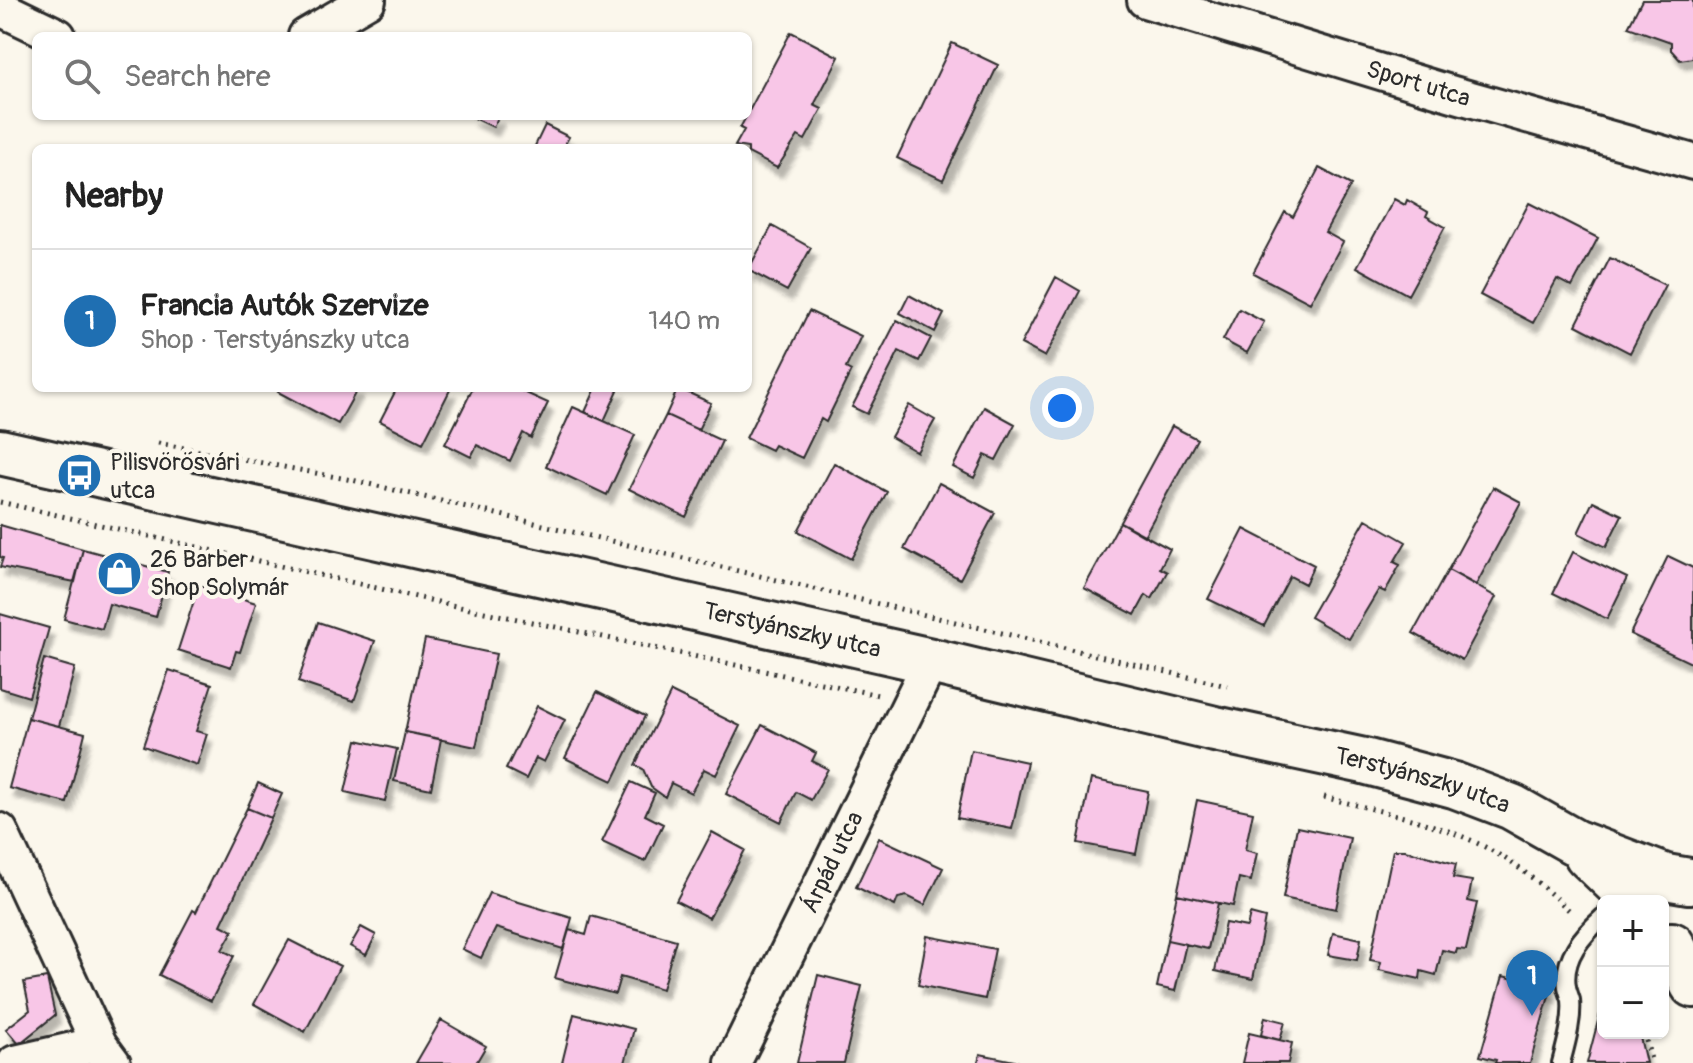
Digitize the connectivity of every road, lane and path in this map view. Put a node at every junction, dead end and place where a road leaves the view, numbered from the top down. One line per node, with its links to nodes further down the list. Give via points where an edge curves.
1 (368, 0): 5 (street)
2 (1145, 0): 6 (street, Sport utca)
3 (0, 8): 4 (street)
4 (50, 32)
5 (313, 32)
6 (1693, 162)
7 (153, 441): 11 (path, via 352,480)
8 (0, 452): 10 (main road, Terstyánszky utca)
9 (0, 502): 12 (path)
10 (931, 661): 12 (street, Árpád utca); 15 (main road, Terstyánszky utca, via 1454,785 1512,807)
11 (1227, 686)
12 (910, 702): 25 (street, Árpád utca)
13 (1323, 797): 19 (path, via 1441,828 1483,845 1545,888)
14 (0, 831): 23 (street)
15 (1574, 842): 16 (main road, Terstyánszky utca); 17 (main road, Terstyánszky utca, via 1666,877)
16 (1637, 895)
17 (1661, 895)
18 (1597, 927): 19 (lane)
19 (1588, 930): 26 (lane, via 1572,955)
20 (1669, 937): 21 (main road)
21 (1693, 985)
22 (1646, 1039): 27 (path)
23 (106, 1054): 24 (street)
24 (15, 1063)
25 (733, 1063)
26 (1561, 1063)
27 (1652, 1063)

